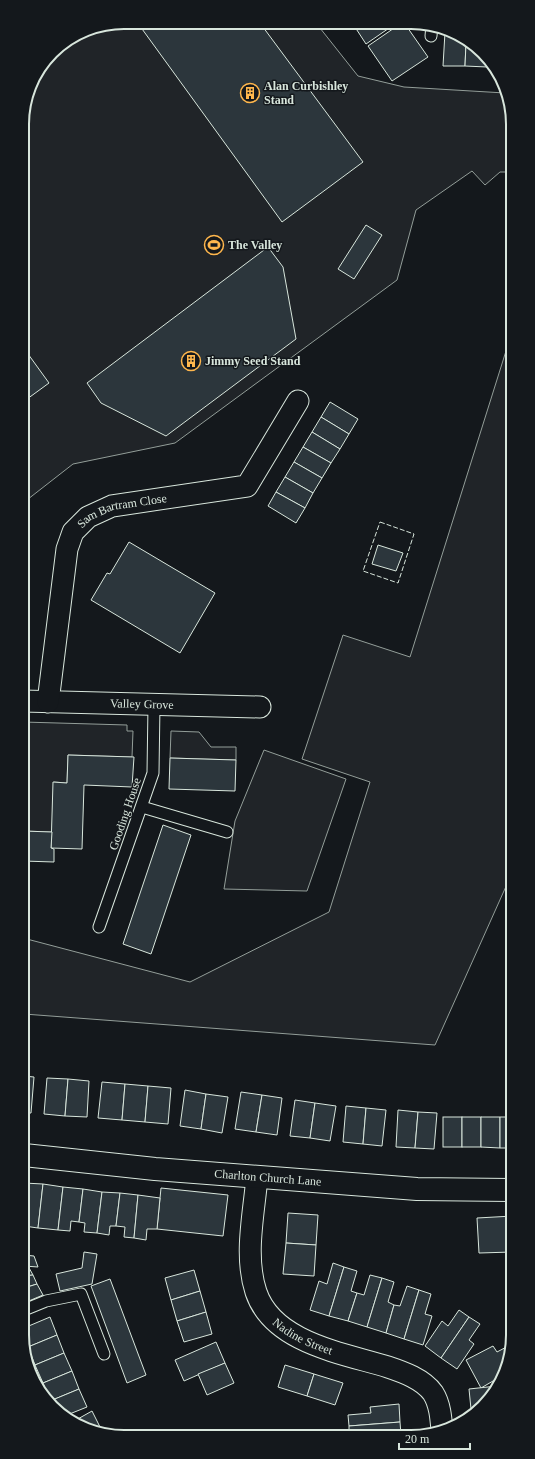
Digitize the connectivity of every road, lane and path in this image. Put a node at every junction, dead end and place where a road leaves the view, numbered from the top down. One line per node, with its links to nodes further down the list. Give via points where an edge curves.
1 (298, 401): 3 (street, Sam Bartram Close, via 248,486 112,506 88,517 73,532 67,549)
2 (29, 701): 3 (street, Valley Grove)
3 (48, 702): 4 (street, Valley Grove)
4 (154, 705): 5 (street, Valley Grove); 6 (lane, Gooding House, via 153,773)
5 (260, 707)
6 (142, 807): 7 (lane); 8 (lane, Gooding House)
7 (227, 832)
8 (99, 927)
9 (29, 1156): 10 (street, Charlton Church Lane)
10 (257, 1177): 11 (street, Charlton Church Lane, via 417,1190); 14 (street, Nadine Street, via 251,1267 256,1292 268,1314 286,1331 310,1343 399,1371 417,1380 432,1392 440,1410)
11 (506, 1190)
12 (29, 1308): 13 (lane, via 46,1301 80,1294)
13 (104, 1354)
14 (441, 1425)

